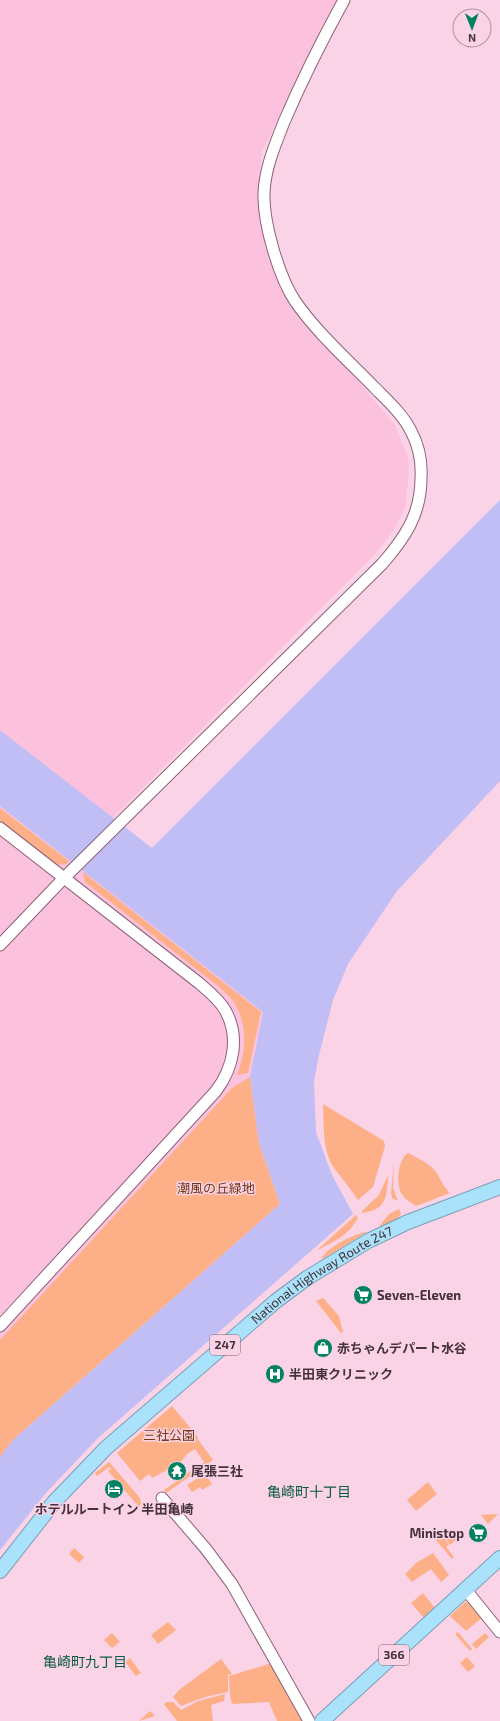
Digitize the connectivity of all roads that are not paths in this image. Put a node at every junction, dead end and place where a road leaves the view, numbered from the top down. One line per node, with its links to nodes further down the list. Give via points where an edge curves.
1 (344, 0): 3 (street, via 301,81 274,147 264,194 267,218 277,264 285,285 296,302 336,348 400,413 411,431 418,449 421,468 418,508 400,543 382,564)
2 (0, 828): 3 (street)
3 (64, 878): 4 (street); 6 (street, via 218,1000 231,1027 234,1046 229,1070 216,1091)
4 (0, 946)
5 (500, 1186): 9 (highway, National Highway Route 247 / 247, via 408,1222 368,1241 307,1278 276,1301 106,1448 55,1501)
6 (0, 1326)
7 (162, 1498): 12 (street, via 232,1584)
8 (500, 1558): 10 (highway, 366)
9 (0, 1571)
10 (466, 1590): 11 (street); 13 (highway, 366)
11 (500, 1632)
12 (309, 1721)
13 (322, 1721)

